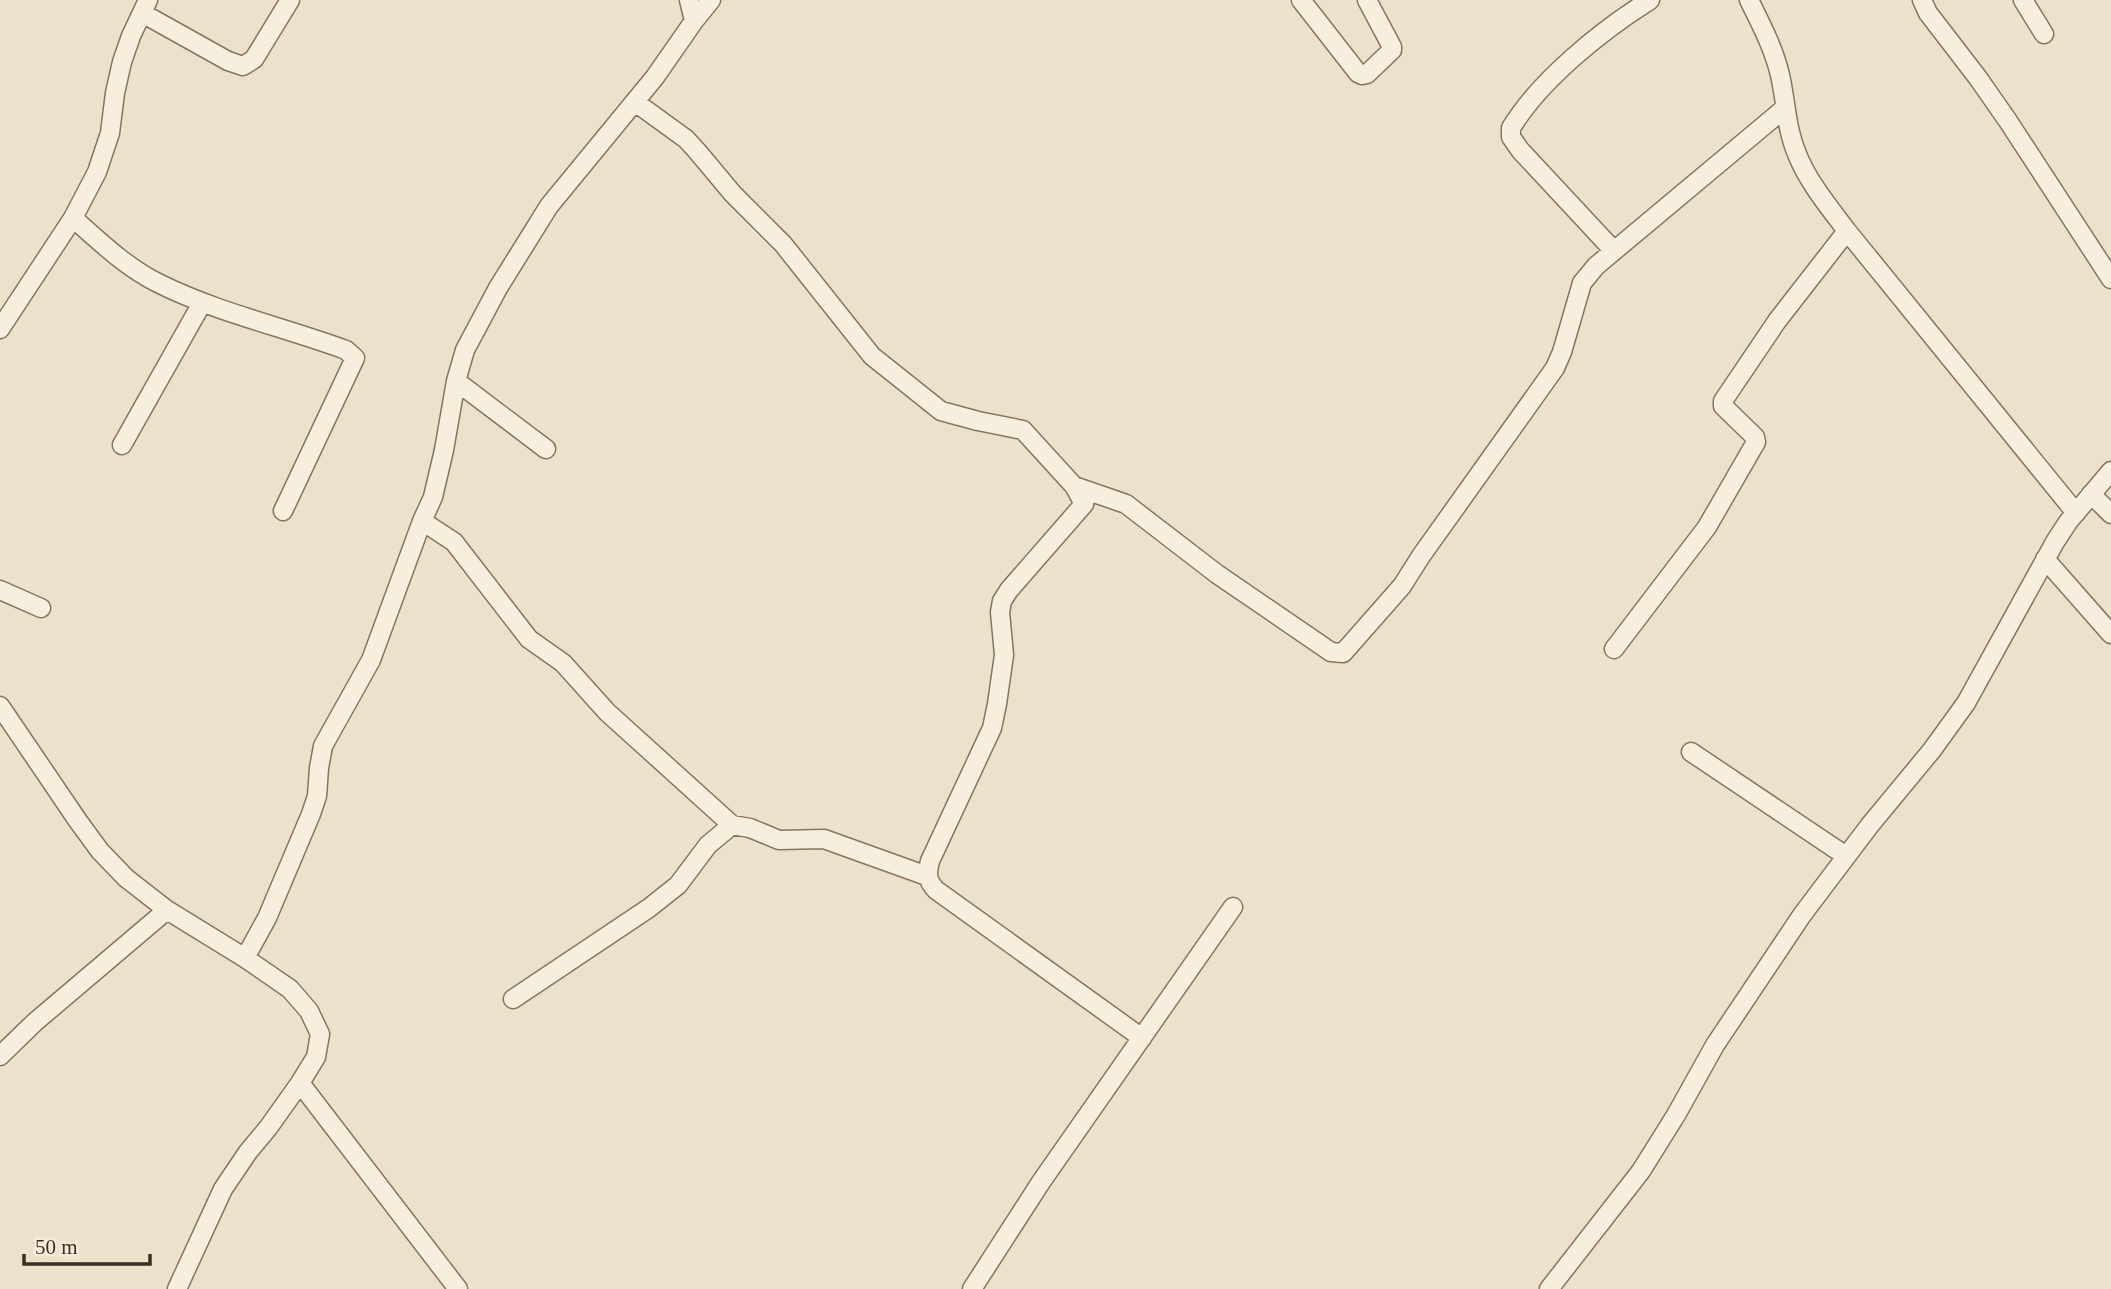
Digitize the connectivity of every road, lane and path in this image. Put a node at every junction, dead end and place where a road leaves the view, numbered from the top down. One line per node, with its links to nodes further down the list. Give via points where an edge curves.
1 (290, 0): 10 (street, via 254,59 243,66 228,61)
2 (689, 0): 11 (street)
3 (711, 0): 11 (street)
4 (1301, 0): 5 (street, via 1362,75 1392,50)
5 (1367, 0)
6 (1650, 0): 17 (street, via 1585,46 1511,128 1511,138 1521,150)
7 (1749, 0): 14 (street, via 1777,65)
8 (1922, 0): 18 (street)
9 (2023, 0): 12 (street)
10 (145, 6): 15 (street, via 122,62 110,133 97,173)
11 (694, 20): 13 (street)
12 (2043, 34)
13 (635, 102): 21 (street, via 549,206 521,248 465,351); 25 (street, via 686,139 783,244 872,356 940,411 1023,430)
14 (1785, 108): 16 (street, via 1800,160); 17 (street)
15 (73, 218): 19 (street, via 119,259); 20 (street)
16 (1847, 230): 28 (street); 35 (street, via 1723,401 1756,442 1707,527)
17 (1615, 251): 25 (street, via 1582,283 1555,368 1402,586 1343,653 1331,652 1217,574 1126,504)
18 (2111, 279)
19 (202, 303): 22 (street); 27 (street, via 335,346 355,358)
20 (0, 329)
21 (456, 381): 23 (street); 30 (street, via 438,484)
22 (122, 446)
23 (546, 449)
24 (2111, 471): 26 (street)
25 (1074, 486): 40 (street, via 1084,504 1002,601 1004,655 992,728)
26 (2091, 494): 28 (street); 29 (street)
27 (283, 511)
28 (2076, 513): 31 (street)
29 (2111, 514)
30 (422, 521): 38 (street, via 454,542 529,639 563,663 607,712); 43 (street, via 371,660 323,746 317,796 267,918)
31 (2046, 559): 34 (street); 39 (street, via 1966,703)
32 (0, 590): 33 (street)
33 (41, 608)
34 (2111, 634)
35 (1614, 649)
36 (0, 705): 42 (street, via 100,850 126,878)
37 (1692, 752): 39 (street)
38 (732, 825): 40 (street, via 779,840 824,839); 44 (street, via 708,845 668,893)
39 (1846, 856): 51 (street, via 1715,1045 1646,1163)
40 (927, 876): 45 (street, via 936,890)
41 (1233, 908): 45 (street)
42 (167, 910): 43 (street); 46 (street)
43 (245, 958): 47 (street, via 290,989 309,1011 320,1034 316,1057)
44 (513, 999)
45 (1142, 1038): 50 (street)
46 (0, 1056)
47 (300, 1083): 48 (street, via 223,1189); 49 (street)
48 (177, 1289)
49 (458, 1289)
50 (972, 1289)
51 (1549, 1289)

